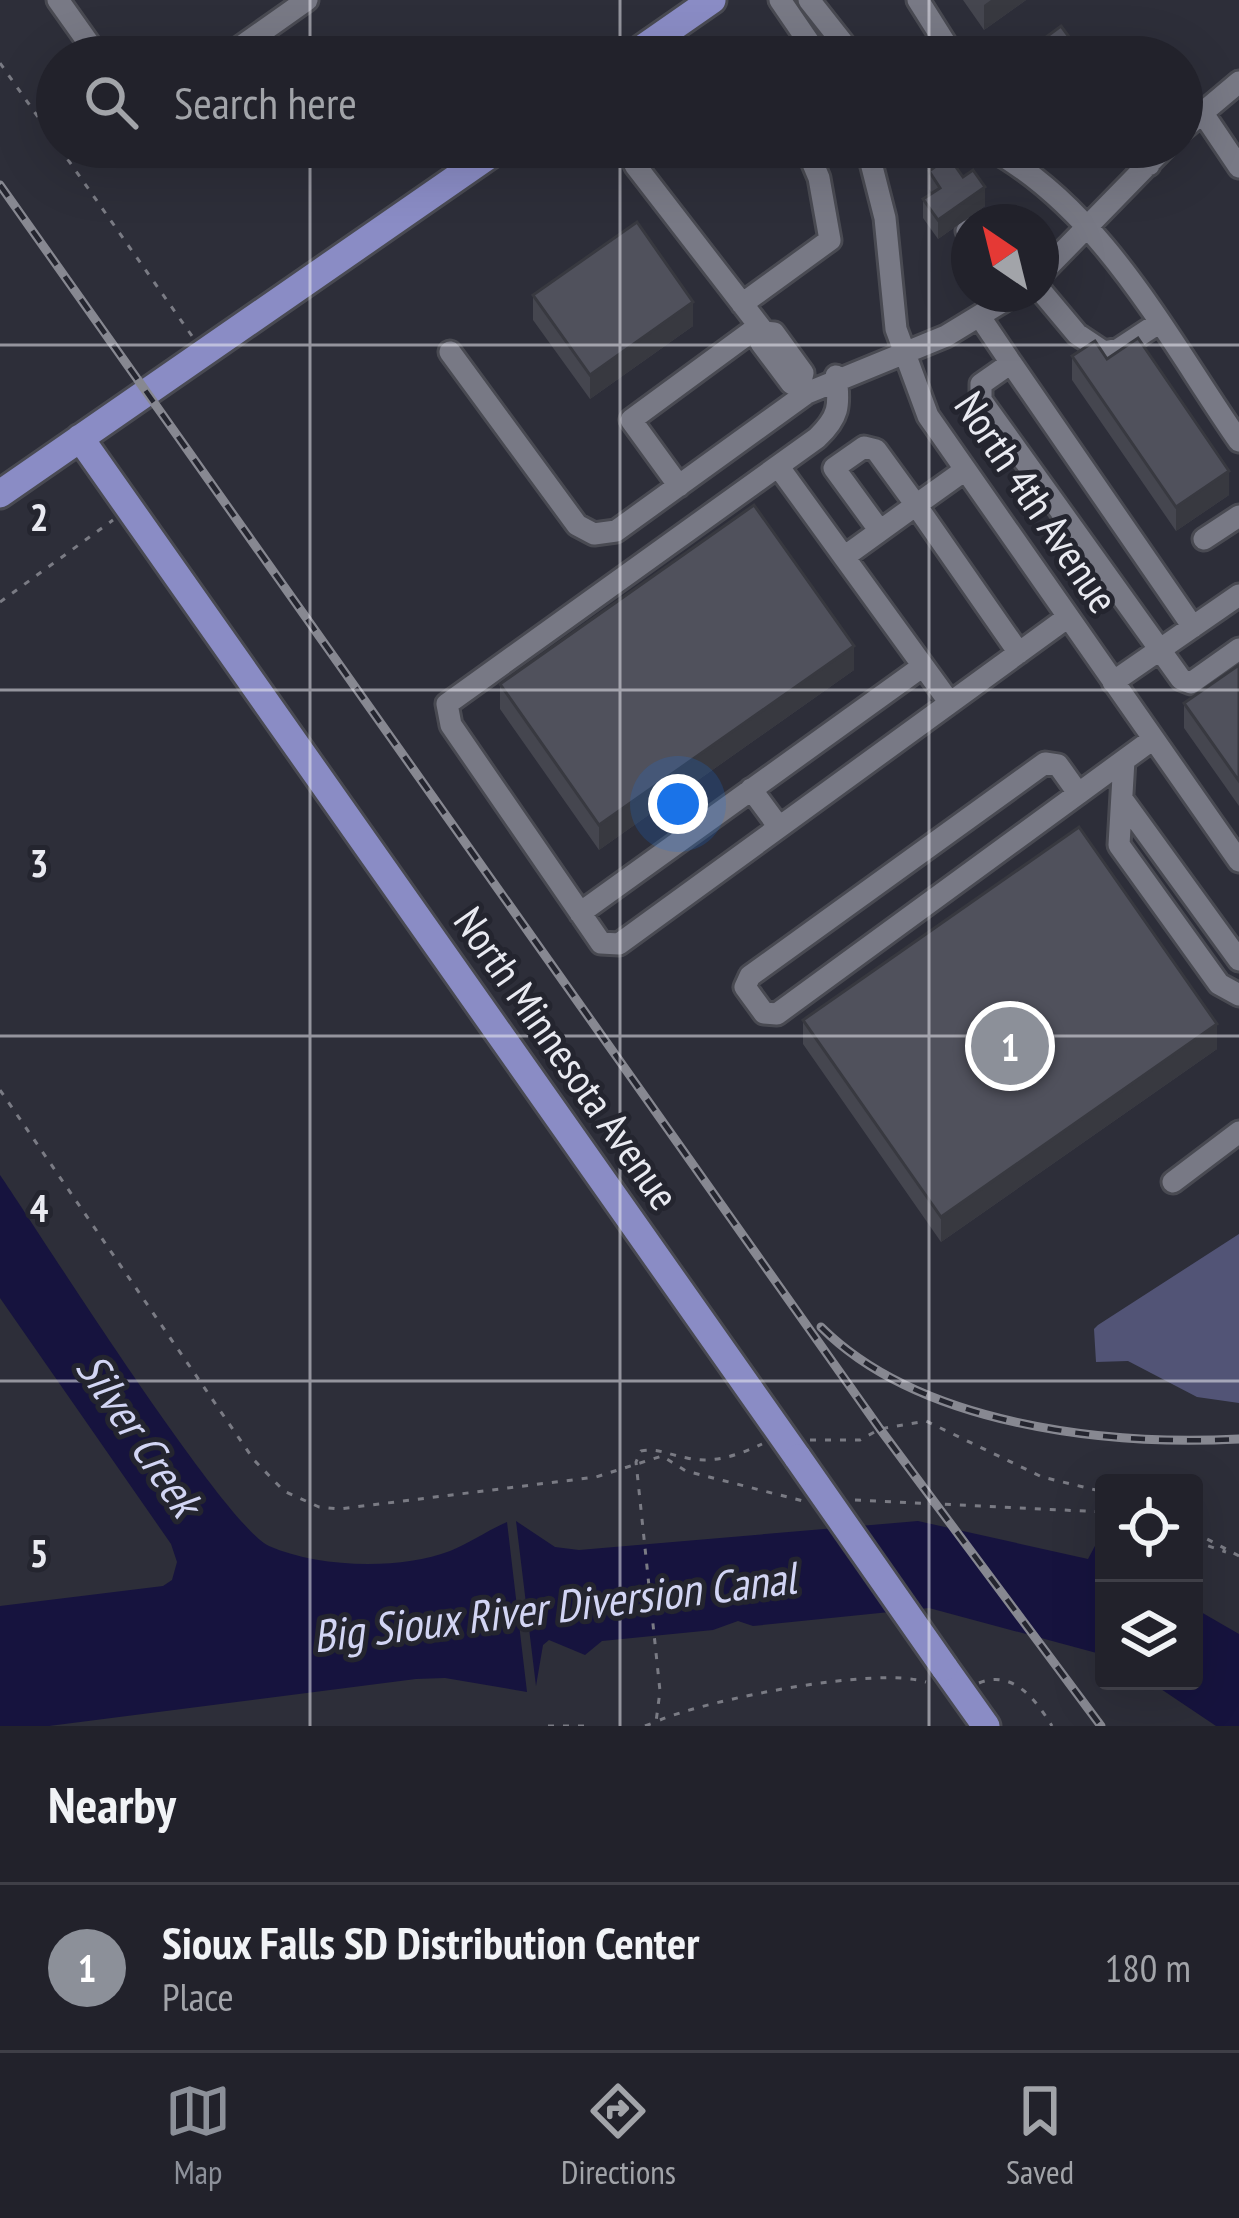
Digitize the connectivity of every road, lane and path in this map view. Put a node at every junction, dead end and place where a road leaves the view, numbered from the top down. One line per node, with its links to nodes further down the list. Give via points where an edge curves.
1 (58, 0): 7 (street)
2 (712, 0): 9 (main road)
3 (780, 0): 10 (street)
4 (809, 0): 11 (street)
5 (918, 0): 12 (street)
6 (301, 4): 8 (street)
7 (84, 36)
8 (256, 36)
9 (660, 36)
10 (805, 36)
11 (837, 36)
12 (941, 36)
13 (0, 63): 17 (path)
14 (1239, 82): 15 (street)
15 (1203, 111)
16 (1203, 113): 18 (street)
17 (36, 115)
18 (1237, 161)
19 (74, 168): 34 (path)
20 (470, 168): 34 (main road)
21 (637, 168): 28 (street)
22 (815, 168): 28 (street, via 830,241)
23 (872, 168): 36 (street, North 4th Avenue)
24 (1018, 168): 26 (street)
25 (1145, 168): 26 (street)
26 (1089, 231): 27 (street); 32 (street)
27 (1059, 258)
28 (742, 304): 33 (street)
29 (987, 312): 31 (street)
30 (1058, 312): 32 (street, via 1104,352)
31 (980, 317): 36 (street); 37 (street)
32 (1157, 324): 41 (street)
33 (761, 329): 39 (street, via 774,333 803,373); 44 (street, via 631,420)
34 (204, 352): 40 (main road)
35 (450, 352): 44 (street, via 577,524 594,534 616,531)
36 (903, 352): 38 (street); 43 (street, North 4th Avenue, via 928,416)
37 (1011, 363): 55 (street); 57 (street, via 981,384 981,400)
38 (836, 376): 39 (street); 42 (street, via 835,421)
39 (803, 389): 44 (street)
40 (80, 438): 45 (main road); 47 (main road, North Minnesota Avenue)
41 (1239, 441)
42 (778, 466): 51 (street); 69 (street, via 447,704 451,724)
43 (964, 470): 46 (street); 54 (street, North 4th Avenue)
44 (679, 486)
45 (0, 494)
46 (916, 505): 49 (street); 49 (street, via 872,447 834,468); 58 (street)
47 (130, 508): 53 (path); 75 (main road, North Minnesota Avenue)
48 (1239, 516): 50 (street)
49 (880, 531): 51 (street)
50 (1204, 539)
51 (844, 557): 59 (street)
52 (1239, 595): 55 (street)
53 (0, 602)
54 (1068, 617): 58 (street); 60 (street, North 4th Avenue)
55 (1193, 626): 57 (street)
56 (1239, 649): 57 (street, via 1186,684)
57 (1160, 650): 60 (street)
58 (1019, 652): 61 (street)
59 (923, 666): 61 (street); 64 (street)
60 (1113, 682): 62 (street, North 4th Avenue)
61 (950, 703): 67 (street)
62 (1153, 739): 63 (street); 68 (street, North 4th Avenue)
63 (1124, 760): 65 (street); 66 (street)
64 (752, 789): 67 (street); 69 (street)
65 (1078, 794): 65 (street, via 777,1014 764,1013 745,988 750,976 1046,764 1058,765)
66 (1122, 799): 70 (street); 71 (street, via 1119,844 1219,984)
67 (779, 827): 69 (street, via 612,947)
68 (1239, 861)
69 (580, 913)
70 (1239, 960)
71 (1239, 995)
72 (0, 1090): 76 (path, via 254,1460 284,1491 339,1509 596,1477)
73 (1239, 1132): 74 (street)
74 (1173, 1182)
75 (783, 1433): 76 (path, via 724,1459 688,1459 661,1448 641,1451); 77 (path, via 815,1442 860,1440 926,1421 1042,1477); 84 (main road, North Minnesota Avenue, bridge)
76 (635, 1462): 79 (path, via 662,1456 746,1490); 85 (path, via 660,1691)
77 (1095, 1490)
78 (844, 1500): 80 (path)
79 (819, 1502)
80 (1095, 1512)
81 (1203, 1537): 83 (path)
82 (1203, 1544): 83 (path)
83 (1239, 1556)
84 (963, 1693): 85 (path, via 905,1675 692,1707); 89 (main road, North Minnesota Avenue); 90 (path, via 985,1679 1015,1684)
85 (656, 1721): 88 (path)
86 (548, 1726): 87 (path)
87 (587, 1726)
88 (645, 1726)
89 (986, 1726)
90 (1052, 1726)

